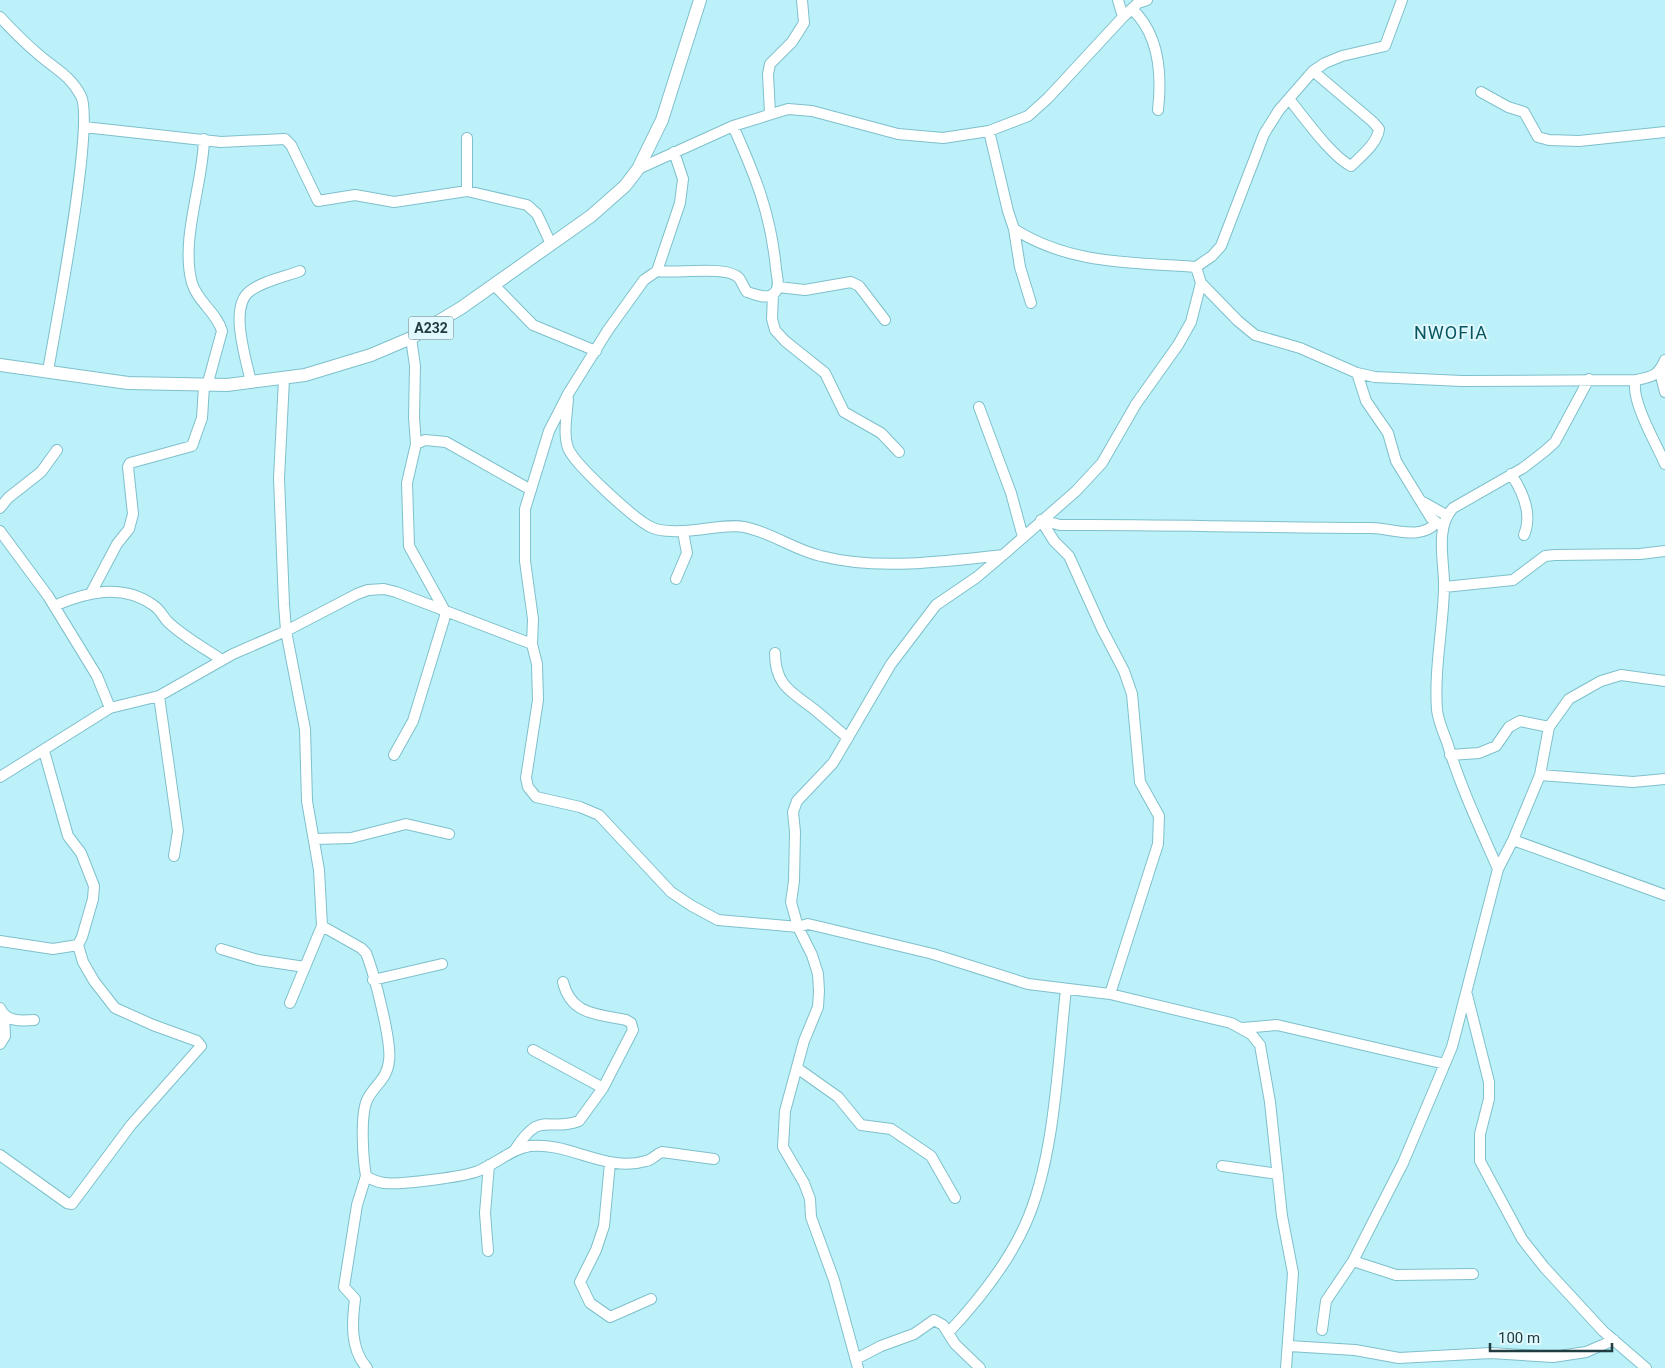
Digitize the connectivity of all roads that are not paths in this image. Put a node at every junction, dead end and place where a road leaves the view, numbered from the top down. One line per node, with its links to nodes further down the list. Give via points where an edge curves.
1 (700, 0): 21 (main road, A232, via 662,120)
2 (802, 0): 13 (street, via 804,23 792,42 770,64)
3 (1118, 0): 8 (street)
4 (1147, 0): 6 (street)
5 (1402, 0): 9 (street, via 1383,48 1342,56)
6 (1132, 9): 8 (street); 12 (street, via 1145,24 1157,55 1160,74)
7 (0, 17): 15 (street, via 40,56 67,75 83,98)
8 (1123, 17): 16 (street, via 1028,116)
9 (1313, 71): 11 (street); 11 (street, via 1379,129 1378,136 1366,152 1350,166 1347,164 1336,156)
10 (1481, 92): 17 (street, via 1524,112 1538,138 1579,141)
11 (1289, 98): 25 (street, via 1264,134 1220,246)
12 (1158, 110)
13 (770, 113): 14 (street); 16 (street, via 788,109 812,111 898,134 934,138)
14 (733, 126): 20 (street); 30 (street, via 766,205 774,248)
15 (84, 127): 19 (street); 37 (street, via 81,168)
16 (989, 132): 23 (street)
17 (1665, 132)
18 (468, 138): 22 (street)
19 (204, 139): 22 (street, via 234,142 284,139 291,145 318,201 355,196 394,202); 44 (street, via 204,164 188,269 193,286 220,323 222,331)
20 (674, 152): 21 (street); 27 (street, via 683,179 680,203)
21 (638, 169): 24 (main road, A232, via 610,200)
22 (467, 191): 24 (street, via 527,205 537,214)
23 (1014, 229): 25 (street, via 1030,239 1078,257); 31 (street, via 1020,267)
24 (551, 244): 29 (main road, A232)
25 (1196, 267): 28 (street)
26 (300, 271): 43 (street, via 249,291 243,299 239,312 240,331)
27 (657, 271): 30 (street, via 731,273 739,278 747,292 766,297); 34 (street, via 644,280)
28 (1201, 283): 39 (street, via 1255,335 1300,348); 57 (street, via 1191,322 1136,404 1102,463 1076,491)
29 (494, 285): 33 (main road, A232); 34 (street, via 533,324)
30 (776, 291): 32 (street, via 851,282 858,286); 50 (street, via 772,319 775,330 825,373 844,412 880,433)
31 (1031, 303)
32 (885, 320)
33 (411, 338): 40 (main road, A232, via 336,367); 48 (street, via 415,366)
34 (596, 351): 46 (street)
35 (1665, 360): 38 (street)
36 (0, 365): 37 (main road, A232)
37 (48, 371): 44 (main road, A232, via 128,383)
38 (1660, 372): 42 (street); 45 (street)
39 (1357, 373): 41 (street, via 1452,381); 54 (street, via 1366,401 1388,433 1396,461)
40 (284, 379): 43 (main road, A232); 70 (street, via 279,478)
41 (1589, 379): 42 (street); 52 (street, via 1555,442)
42 (1636, 380): 51 (street, via 1633,386 1635,396 1646,428)
43 (251, 383): 44 (main road, A232)
44 (206, 386): 67 (street, via 202,418 192,446 130,463 133,514 129,528)
45 (1665, 392)
46 (568, 394): 53 (street, via 549,431); 60 (street, via 566,440 574,458 614,498 653,528)
47 (979, 407): 62 (street)
48 (416, 444): 53 (street, via 425,440 446,442); 69 (street, via 407,483 409,546)
49 (56, 450): 55 (street, via 41,472)
50 (899, 452)
51 (1665, 464)
52 (1511, 474): 56 (street, via 1462,501); 61 (street, via 1520,486 1528,514)
53 (531, 490): 71 (street, via 526,509 525,561 533,619)
54 (1423, 502): 56 (street); 58 (street, via 1424,508)
55 (0, 508)
56 (1446, 515): 58 (street)
57 (1041, 520): 58 (street, via 1060,525 1303,526 1415,532); 62 (street); 102 (street, via 1054,542 1069,556 1124,671 1132,694 1140,782 1159,816 1158,844)
58 (1440, 525): 66 (street)
59 (0, 531): 68 (street)
60 (684, 532): 64 (street, via 742,526 823,557 861,562 902,563); 65 (street, via 687,553)
61 (1524, 535)
62 (1024, 537): 64 (street)
63 (1665, 551): 66 (street, via 1545,556 1514,580)
64 (1003, 555): 78 (street, via 936,605 891,664)
65 (676, 579)
66 (1444, 587): 81 (street, via 1436,687 1438,712)
67 (91, 593): 68 (street); 73 (street, via 114,591 137,596 155,606 167,622)
68 (54, 606): 76 (street, via 97,676)
69 (446, 613): 70 (street, via 384,588 368,590); 71 (street); 80 (street, via 413,721)
70 (286, 631): 73 (street); 86 (street, via 305,729 307,801)
71 (532, 644): 92 (street, via 537,664 538,700 526,778 536,797 580,807 598,815 671,892 718,920)
72 (775, 653): 78 (street, via 775,666 782,683)
73 (222, 660): 75 (street)
74 (1665, 681): 77 (street, via 1621,675 1600,681 1569,699)
75 (159, 696): 76 (street); 88 (street, via 178,831)
76 (110, 708): 79 (street)
77 (1549, 727): 81 (street, via 1520,721 1509,727 1496,746 1479,753); 82 (street)
78 (848, 738): 92 (street, via 833,763 797,801 793,812 794,881 791,902)
79 (44, 751): 83 (street); 94 (street, via 68,836 81,853 94,886)
80 (394, 755)
81 (1450, 755): 89 (street)
82 (1540, 776): 84 (street, via 1633,782); 87 (street)
83 (0, 777)
84 (1665, 779)
85 (450, 834): 86 (street, via 406,824 351,838)
86 (314, 839): 91 (street)
87 (1513, 840): 89 (street); 90 (street)
88 (174, 856)
89 (1498, 869): 101 (street)
90 (1665, 895)
91 (322, 926): 97 (street); 98 (street, via 361,948 370,963)
92 (798, 927): 100 (street, via 808,924 933,954 1028,984); 110 (street, via 812,955 819,991 818,1007)
93 (0, 942): 94 (street, via 53,949)
94 (78, 945): 113 (street, via 94,982 115,1008 197,1041 201,1046 131,1125 72,1204)
95 (221, 949): 97 (street, via 258,960)
96 (442, 964): 98 (street)
97 (305, 967): 103 (street)
98 (374, 980): 119 (street, via 390,1044 389,1061 382,1082 367,1099 364,1111)
99 (563, 982): 111 (street, via 569,997 582,1011 626,1020 632,1026 632,1035)
100 (1066, 989): 102 (street); 126 (street, via 1048,1144 1033,1204 1022,1230 991,1282)
101 (1466, 992): 109 (street, via 1452,1047); 127 (street, via 1489,1082 1489,1099 1480,1134 1480,1161 1522,1238 1544,1267)
102 (1110, 994): 106 (street)
103 (290, 1003)
104 (2, 1012): 105 (street, via 13,1020); 107 (street, via 5,1036)
105 (34, 1020)
106 (1242, 1028): 109 (street, via 1277,1025); 118 (street, via 1252,1034 1260,1045)
107 (0, 1044)
108 (533, 1050): 111 (street)
109 (1444, 1064): 122 (street, via 1403,1163)
110 (797, 1068): 120 (street, via 838,1097 861,1125 891,1129 931,1156); 129 (street, via 785,1112 783,1147 810,1199 811,1217 834,1280)
111 (603, 1088): 112 (street, via 579,1121 542,1123 529,1131)
112 (514, 1151): 115 (street, via 530,1146 546,1147); 116 (street)
113 (0, 1155)
114 (714, 1160): 115 (street, via 662,1152 649,1161 635,1164)
115 (610, 1163): 124 (street, via 604,1226 580,1282 590,1302 610,1317)
116 (489, 1166): 119 (street, via 460,1176 386,1183 372,1181); 121 (street, via 485,1213)
117 (1222, 1166): 118 (street)
118 (1278, 1174): 128 (street, via 1293,1272)
119 (366, 1176): 130 (street, via 357,1205 344,1287 355,1299 353,1336 360,1360)
120 (954, 1198)
121 (488, 1252)
122 (1353, 1261): 123 (street, via 1396,1275); 125 (street, via 1326,1301)
123 (1473, 1274)
124 (651, 1299)
125 (1322, 1330)
126 (948, 1333): 129 (street, via 939,1321 934,1320 914,1334 881,1346); 131 (street)
127 (1614, 1340): 128 (street, via 1586,1352 1553,1357 1491,1353 1399,1358 1355,1350); 133 (street)
128 (1289, 1346): 132 (street)
129 (857, 1363)
130 (367, 1368)
131 (980, 1368)
132 (1286, 1368)
133 (1646, 1368)

